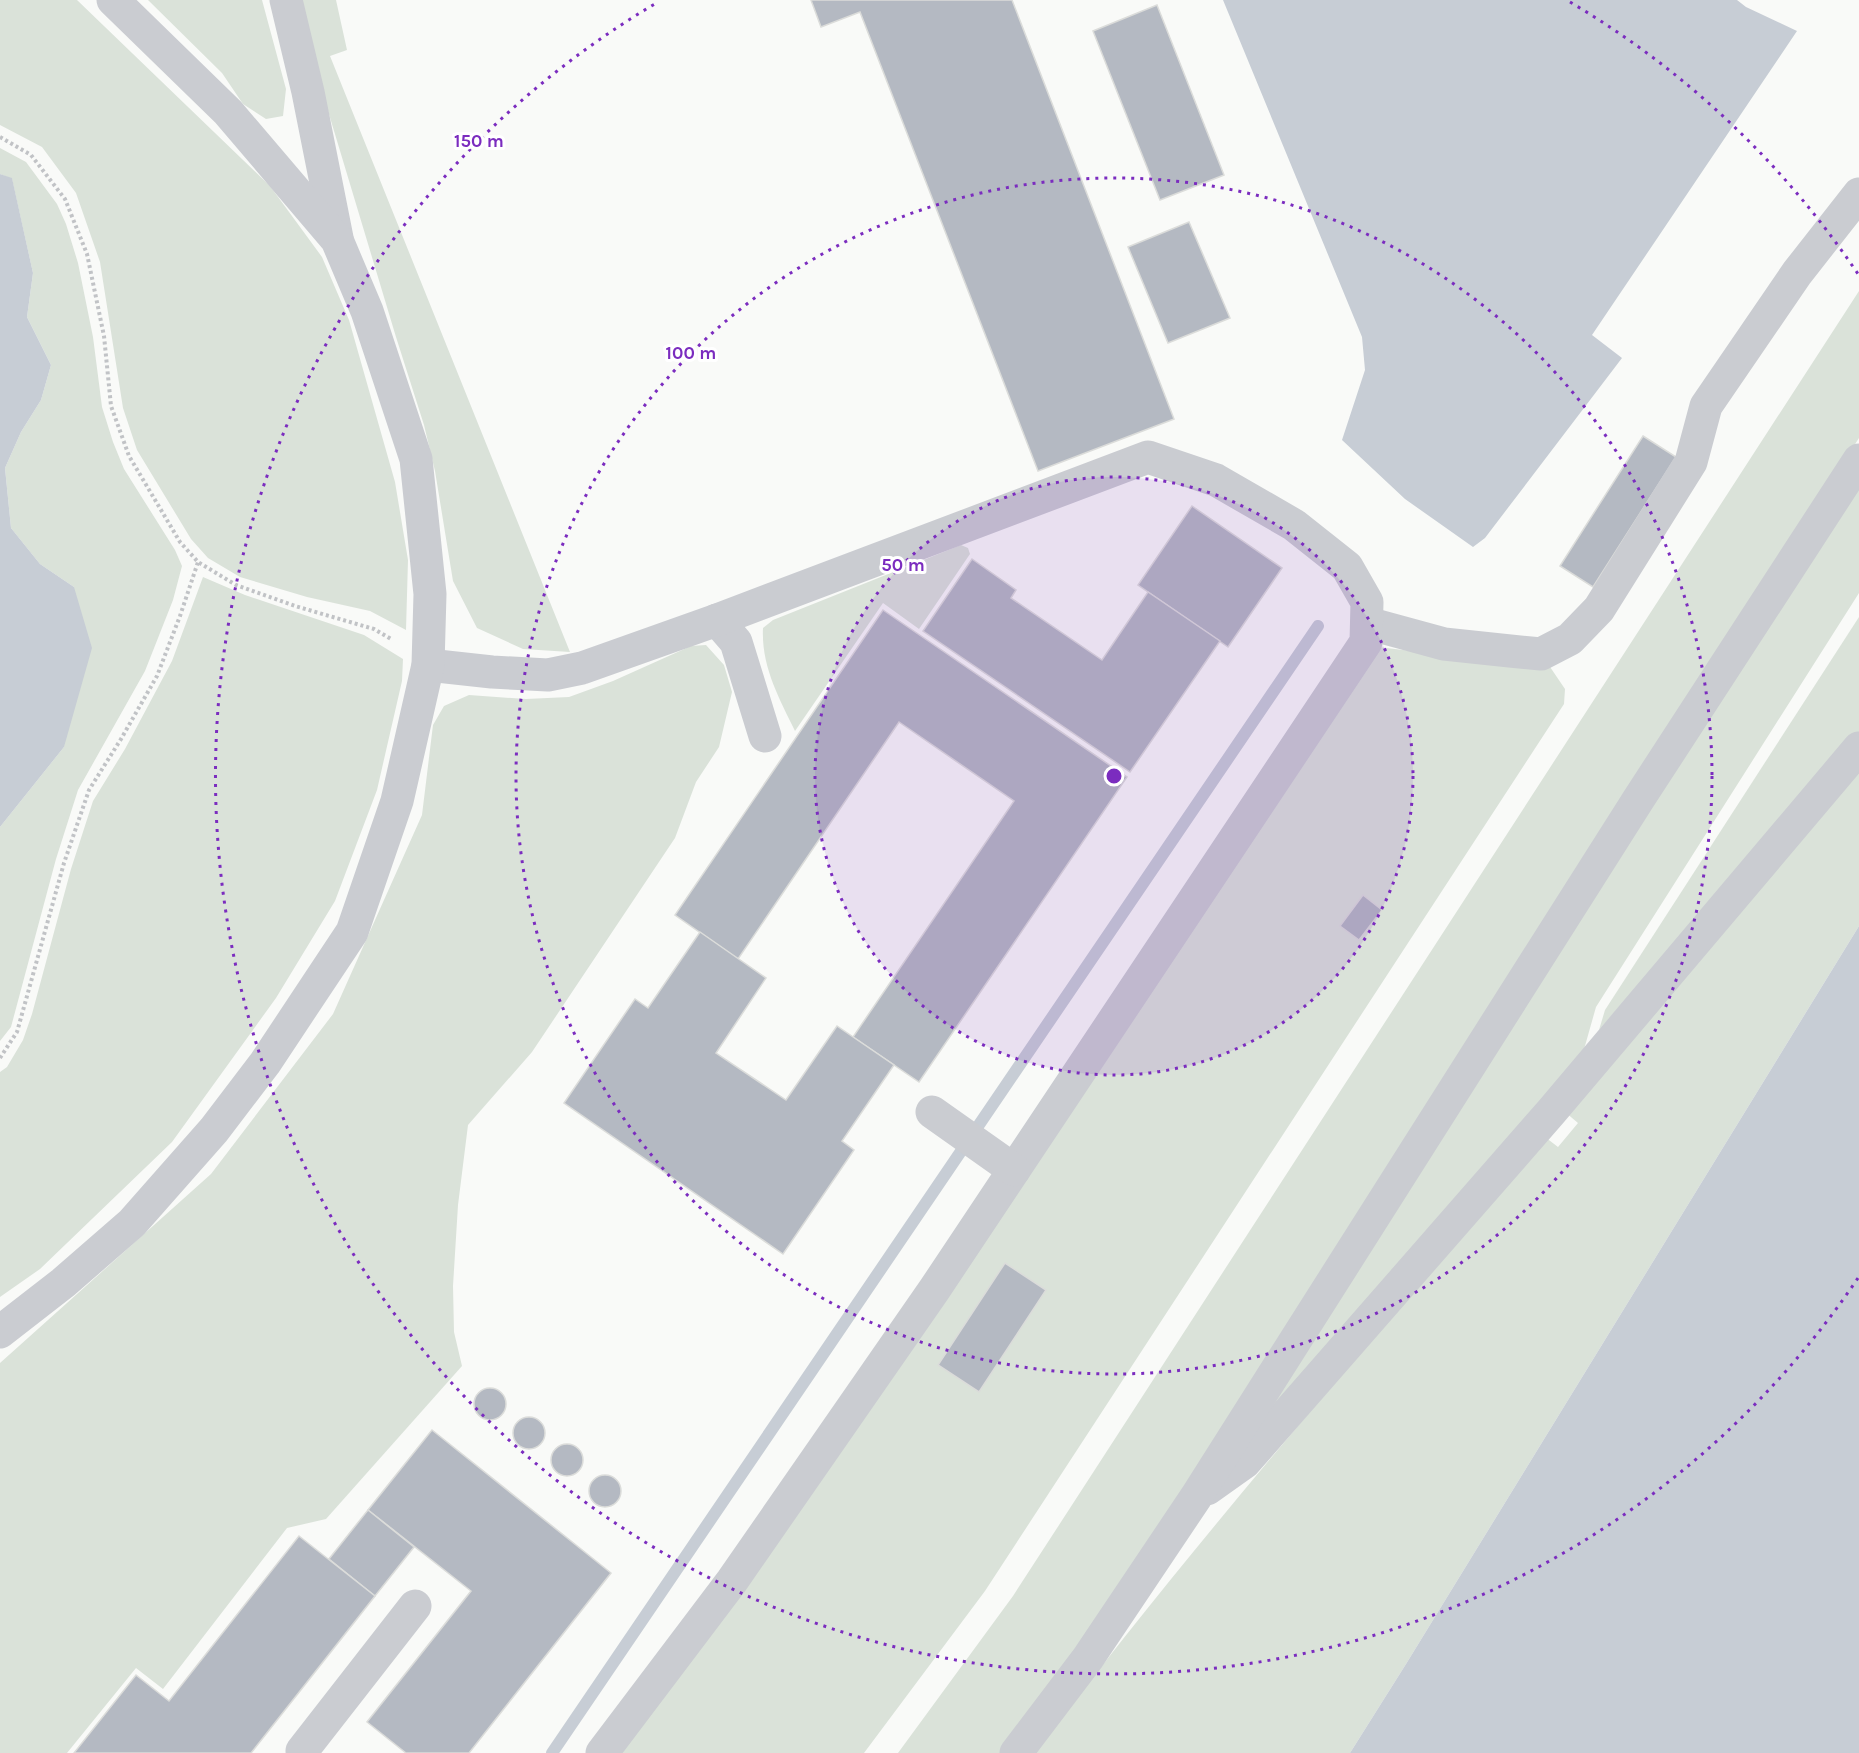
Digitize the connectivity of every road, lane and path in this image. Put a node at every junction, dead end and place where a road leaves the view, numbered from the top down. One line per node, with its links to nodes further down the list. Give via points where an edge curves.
1 (113, 0): 5 (street, via 228,112)
2 (286, 0): 5 (street)
3 (0, 137): 7 (path, via 31,155 65,199 87,254 104,336 111,406 125,446 180,542)
4 (1859, 194): 9 (street, via 1797,273 1706,406 1691,462 1599,609 1570,639 1541,654 1444,644)
5 (337, 240): 10 (street, via 367,311 416,459 430,594)
6 (1859, 460): 17 (street, via 1638,800)
7 (198, 562): 10 (path, via 236,585 374,628); 13 (path, via 157,676 89,790 64,863 17,1032)
8 (717, 620): 9 (street, via 1148,457 1216,480 1294,525 1347,567 1367,602); 10 (street, via 582,668 548,675); 11 (street, via 736,642)
9 (1367, 623): 15 (street, via 1366,642)
10 (428, 665): 16 (street, via 397,801 352,932 265,1063 214,1130 132,1223)
11 (765, 736)
12 (1859, 748): 17 (street, via 1551,1112 1245,1462)
13 (0, 1058)
14 (932, 1112): 15 (street)
15 (1014, 1170): 20 (street, via 732,1581)
16 (0, 1332)
17 (1196, 1497): 21 (street, via 1088,1658)
18 (415, 1606): 19 (street, via 302,1751)
19 (305, 1753)
20 (602, 1753)
21 (1016, 1753)

